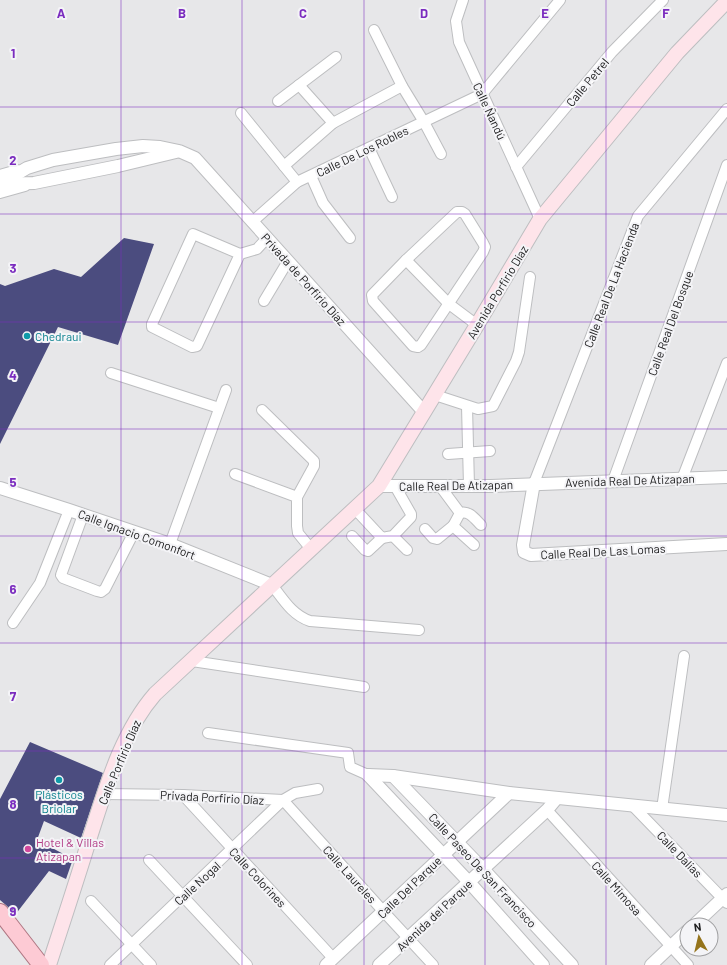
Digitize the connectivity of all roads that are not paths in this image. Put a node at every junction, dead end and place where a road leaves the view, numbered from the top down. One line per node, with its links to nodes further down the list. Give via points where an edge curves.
1 (463, 0): 9 (street, Calle Ñandú, via 456,21 459,42)
2 (560, 0): 9 (street)
3 (663, 0): 22 (street, Calle Petrel, via 612,52)
4 (727, 1): 32 (main road, Avenida Porfirio Díaz, via 677,53)
5 (374, 30): 8 (street)
6 (336, 57): 7 (street)
7 (299, 85): 10 (street); 14 (street)
8 (402, 86): 13 (street); 14 (street)
9 (482, 94): 13 (street, Calle De Los Robles); 22 (street, Calle Ñandú)
10 (278, 102)
11 (727, 109): 58 (street, Calle Real De La Hacienda, via 638,216)
12 (241, 113): 21 (street)
13 (424, 122): 15 (street, Calle De Los Robles); 18 (street)
14 (333, 123): 21 (street)
15 (369, 148): 25 (street, Calle De Los Robles); 31 (street)
16 (116, 149): 17 (street, Privada de Porfirio Díaz, via 143,146); 20 (street, via 122,157); 23 (street, Privada de Porfirio Díaz, via 53,160)
17 (179, 151): 20 (street); 33 (street, Privada de Porfirio Díaz, via 195,158)
18 (441, 154)
19 (727, 165): 57 (street, Calle Real Del Bosque)
20 (118, 166): 28 (street)
21 (284, 166): 27 (street)
22 (516, 167): 32 (street, Calle Ñandú)
23 (27, 168): 24 (street, Privada de Porfirio Díaz); 26 (street)
24 (0, 176)
25 (311, 176): 27 (street, Calle De Los Robles); 35 (street, via 323,203)
26 (14, 180): 28 (street); 29 (street)
27 (297, 182): 33 (street, Calle De Los Robles)
28 (34, 183): 30 (street)
29 (0, 184)
30 (0, 193)
31 (392, 197)
32 (540, 219): 42 (main road, Avenida Porfirio Díaz)
33 (252, 222): 34 (street, Privada de Porfirio Díaz)
34 (267, 238): 36 (street, via 257,249); 38 (street, Privada de Porfirio Díaz)
35 (350, 238)
36 (240, 254): 36 (street, via 193,234 152,327 192,347 197,346)
37 (406, 260): 41 (street); 41 (street, via 372,295 373,301 413,346 421,345); 41 (street, via 457,212 465,214 485,247)
38 (288, 261): 40 (street); 50 (street, Privada de Porfirio Díaz)
39 (530, 277): 47 (street, via 519,352 513,368 492,406 478,409)
40 (264, 301)
41 (449, 304): 42 (street)
42 (477, 325): 46 (main road, Avenida Porfirio Díaz)
43 (727, 363): 56 (street)
44 (111, 373): 48 (street)
45 (226, 390): 48 (street)
46 (435, 395): 47 (street); 50 (main road, Avenida Porfirio Díaz)
47 (467, 406): 52 (street)
48 (219, 408): 76 (street)
49 (262, 410): 64 (street, via 314,461 314,466)
50 (424, 412): 59 (main road, Avenida Porfirio Díaz)
51 (490, 451): 52 (street)
52 (467, 453): 53 (street); 62 (street)
53 (448, 454)
54 (235, 474): 64 (street)
55 (727, 477): 56 (street, Avenida Real De Atizapan)
56 (682, 479): 57 (street, Avenida Real De Atizapan)
57 (613, 481): 58 (street, Avenida Real De Atizapan)
58 (534, 484): 62 (street, Calle Real De Atizapan); 77 (street, Calle Real De Las Lomas, via 523,546 524,552 531,555)
59 (379, 486): 60 (street, Calle Real De Atizapan); 65 (main road, Avenida Porfirio Díaz)
60 (396, 486): 61 (street, Calle Real De Atizapan); 74 (street, via 412,514)
61 (440, 486): 62 (street, Calle Real De Atizapan); 67 (street)
62 (469, 486)
63 (0, 488): 66 (street, Calle Ignacio Comonfort)
64 (297, 497): 79 (street, via 298,533)
65 (355, 509): 75 (street); 79 (main road, Avenida Porfirio Díaz)
66 (70, 510): 68 (street, Calle Ignacio Comonfort); 82 (street, via 40,584)
67 (460, 513): 69 (street, via 468,512); 70 (street)
68 (83, 515): 72 (street, Calle Ignacio Comonfort); 72 (street, via 61,575 97,591 105,589)
69 (481, 525)
70 (453, 526): 71 (street, via 437,539); 78 (street)
71 (425, 529)
72 (134, 532): 76 (street, Calle Ignacio Comonfort)
73 (352, 536): 75 (street, via 368,551)
74 (393, 536): 75 (street); 80 (street)
75 (382, 538)
76 (170, 544): 81 (street, Calle Ignacio Comonfort)
77 (727, 544)
78 (474, 545)
79 (311, 549): 81 (main road, Avenida Porfirio Díaz)
80 (407, 550)
81 (272, 585): 83 (street, via 295,614 310,621); 85 (main road, Calle Porfirio Díaz)
82 (13, 623)
83 (419, 630)
84 (684, 656): 97 (street)
85 (192, 661): 86 (street); 92 (main road, Calle Porfirio Díaz, via 144,707 132,726)
86 (364, 687)
87 (208, 733): 88 (street, via 348,753 350,767)
88 (368, 775): 89 (street); 102 (street, Calle Paseo De San Francisco)
89 (393, 776): 91 (street); 100 (street, Calle Paseo De San Francisco)
90 (318, 789): 95 (street, Privada Porfirio Díaz, via 295,793)
91 (509, 793): 94 (street); 100 (street, Calle Del Parque)
92 (104, 794): 93 (street, Privada Porfirio Díaz); 118 (main road, Calle Porfirio Díaz)
93 (183, 795): 95 (street, Privada Porfirio Díaz); 101 (street, Calle Colorines)
94 (557, 798): 96 (street); 98 (street, Avenida del Parque)
95 (283, 800): 101 (street, Calle Nogal); 110 (street, Calle Laureles)
96 (632, 805): 97 (street); 107 (street, Calle Dalias)
97 (662, 809): 99 (street)
98 (546, 810): 104 (street, Avenida del Parque); 115 (street, Calle Mimosa)
99 (727, 815)
100 (456, 842): 102 (street, Calle Del Parque); 104 (street, Calle Paseo De San Francisco)
101 (233, 849): 106 (street, Calle Nogal); 116 (street, Calle Colorines)
102 (442, 855): 105 (street, Calle Paseo De San Francisco); 110 (street, Calle Del Parque)
103 (149, 860): 106 (street)
104 (483, 869): 105 (street, Avenida del Parque); 125 (street, Calle Paseo De San Francisco)
105 (469, 882): 112 (street, Avenida del Parque); 124 (street, Calle Paseo De San Francisco)
106 (182, 896): 114 (street, Calle Nogal); 121 (street)
107 (725, 898): 111 (street)
108 (91, 901): 114 (street)
109 (0, 912): 117 (main road)
110 (384, 912): 112 (street, Calle Laureles); 116 (street, Calle Del Parque)
111 (703, 917)
112 (408, 938): 122 (street, Avenida del Parque); 123 (street, Calle Laureles)
113 (679, 940): 115 (street)
114 (132, 944): 119 (street, Calle Nogal); 120 (street)
115 (671, 947): 126 (street); 127 (street, Calle Mimosa)
116 (330, 962)
117 (41, 965)
118 (49, 965)
119 (110, 965)
120 (151, 965)
121 (247, 965)
122 (379, 965)
123 (433, 965)
124 (543, 965)
125 (572, 965)
126 (651, 965)
127 (688, 965)

